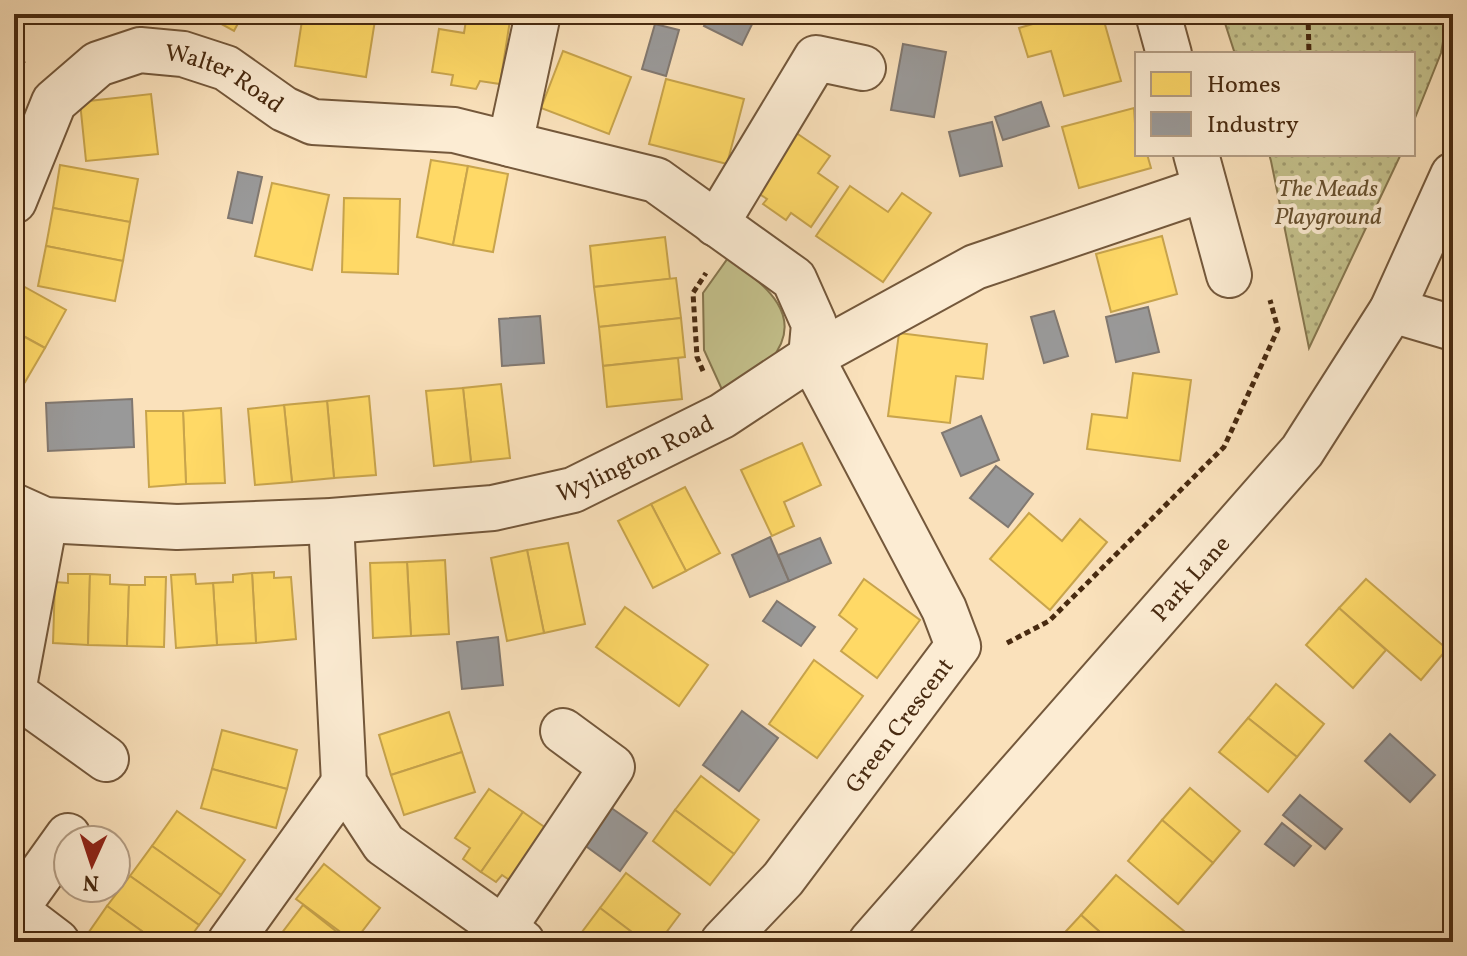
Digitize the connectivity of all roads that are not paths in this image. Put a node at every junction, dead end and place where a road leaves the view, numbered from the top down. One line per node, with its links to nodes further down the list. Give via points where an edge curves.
1 (538, 14): 5 (street)
2 (1158, 14): 3 (street)
3 (1168, 52)
4 (863, 68): 9 (street, via 816,58)
5 (510, 144): 8 (street, Walter Road, via 454,130 313,122 284,109 226,68 183,54 140,50 98,64 54,102); 9 (street, Walter Road, via 656,180)
6 (1200, 172): 10 (street, Wylington Road); 13 (street, Wylington Road, via 975,267)
7 (1453, 175): 11 (street, Park Lane)
8 (14, 201)
9 (724, 229): 13 (street, Walter Road, via 794,279 814,324)
10 (1248, 281)
11 (1392, 310): 12 (street); 26 (street, Park Lane, via 1302,451)
12 (1453, 328)
13 (811, 357): 15 (street, Wylington Road, via 722,416 573,490 493,508); 25 (street, Green Crescent, via 944,609 958,646 783,879)
14 (29, 513): 15 (street, Wylington Road, via 177,527); 16 (street)
15 (331, 521): 20 (street)
16 (14, 686)
17 (14, 693): 19 (street)
18 (563, 731): 22 (street, via 612,767)
19 (106, 759)
20 (344, 783): 22 (street, via 384,844); 24 (street)
21 (52, 858): 23 (street, via 15,910)
22 (513, 935)
23 (57, 942)
24 (230, 942)
25 (723, 942)
26 (871, 942)

